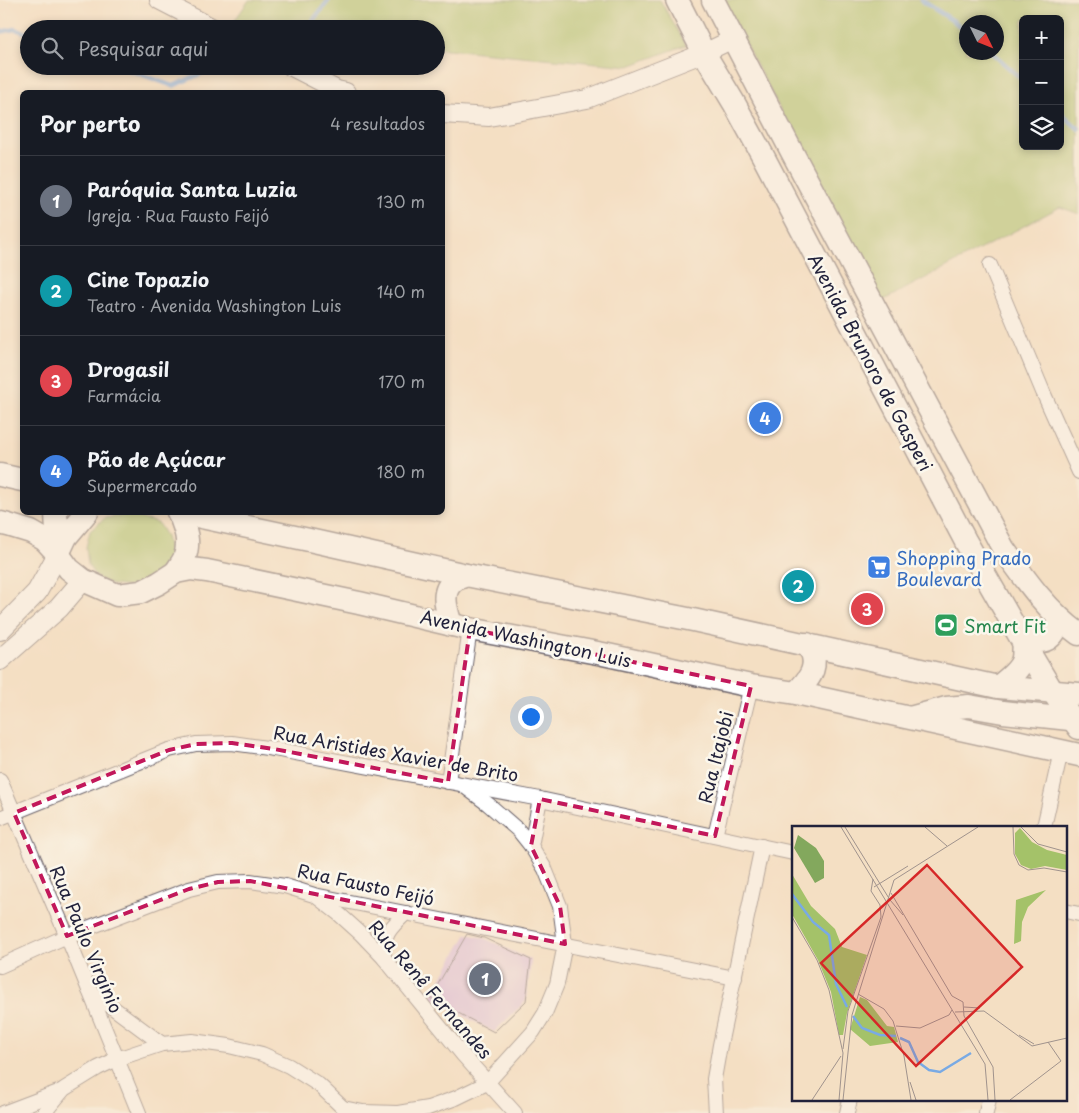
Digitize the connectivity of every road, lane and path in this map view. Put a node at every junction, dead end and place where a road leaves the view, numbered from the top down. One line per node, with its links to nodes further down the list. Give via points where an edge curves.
1 (158, 0): 4 (street)
2 (677, 0): 6 (main road, Avenida Brunoro de Gasperi)
3 (713, 0): 5 (main road, Avenida Brunoro de Gasperi)
4 (197, 20)
5 (733, 39): 6 (street); 21 (main road, Avenida Brunoro de Gasperi, via 1003,548)
6 (704, 53): 9 (street, via 587,99 490,117); 25 (main road, Avenida Brunoro de Gasperi, via 734,103 966,542)
7 (307, 75): 8 (street)
8 (334, 90)
9 (445, 114)
10 (990, 266): 11 (street)
11 (1079, 472)
12 (56, 515): 17 (main road)
13 (84, 515): 17 (main road, via 66,537)
14 (179, 515): 18 (main road, via 188,540 184,558)
15 (188, 515): 19 (main road)
16 (0, 524): 17 (main road, Avenida Washington Luis, via 31,532 45,540)
17 (58, 554): 20 (main road, Avenida Washington Luis); 23 (main road, via 37,592)
18 (176, 572): 20 (main road, Avenida Washington Luis, via 141,592 117,595); 22 (main road, Avenida Washington Luis, via 191,569 207,571 359,602)
19 (466, 575): 22 (main road, via 454,580 445,598 446,607); 26 (main road)
20 (83, 580): 27 (main road, via 59,608)
21 (1057, 616): 24 (main road, Avenida Brunoro de Gasperi); 25 (main road, via 1057,630 1050,638)
22 (460, 627): 28 (main road, Avenida Washington Luis); 37 (street)
23 (0, 630)
24 (1079, 634)
25 (1023, 642): 29 (main road, via 1020,665); 30 (main road, Avenida Brunoro de Gasperi)
26 (807, 644): 29 (main road); 31 (main road, via 813,656 812,671)
27 (0, 660)
28 (752, 686): 31 (main road, Avenida Washington Luis); 42 (street, Rua Itajobi)
29 (998, 687): 30 (main road)
30 (1052, 691): 32 (main road); 34 (main road, Avenida Brunoro de Gasperi)
31 (796, 693): 33 (main road, Avenida Washington Luis)
32 (1079, 694)
33 (910, 718): 34 (main road, Avenida Washington Luis, via 946,708 969,706); 35 (main road)
34 (1077, 722)
35 (1070, 753): 41 (street)
36 (0, 780): 39 (street, Rua Paulo Virgínio)
37 (455, 783): 38 (street, Rua Aristides Xavier de Brito); 39 (street, Rua Aristides Xavier de Brito, via 274,749 232,743 196,744 169,750); 43 (street, via 488,804)
38 (540, 799): 42 (street, Rua Aristides Xavier de Brito); 43 (street)
39 (14, 813): 40 (street, Rua Aristides Xavier de Brito); 50 (street, Rua Paulo Virgínio)
40 (0, 818)
41 (1044, 826)
42 (715, 836): 44 (street, Rua Aristides Xavier de Brito)
43 (531, 846): 51 (street, via 545,869 560,906)
44 (762, 846): 45 (street, Rua Aristides Xavier de Brito); 54 (street)
45 (792, 853)
46 (314, 895): 48 (street, Rua Fausto Feijó); 50 (street, Rua Fausto Feijó, via 285,886 250,881 218,882 189,889); 52 (street, Rua Renê Fernandes, via 360,932)
47 (1066, 911): 49 (street)
48 (406, 913): 51 (street, Rua Fausto Feijó); 52 (street, via 385,937)
49 (1079, 914)
50 (67, 936): 53 (street, Rua Fausto Feijó); 55 (street, Rua Paulo Virgínio)
51 (565, 944): 54 (street, Rua Fausto Feijó); 58 (street, via 557,984 545,1013 533,1032)
52 (384, 958): 58 (street, Rua Renê Fernandes)
53 (0, 966)
54 (735, 978): 67 (street, via 714,1079)
55 (89, 990): 56 (street); 57 (street, Rua Paulo Virgínio)
56 (162, 1044): 57 (street); 62 (street, via 192,1041 262,1054 289,1066 318,1086)
57 (116, 1059): 59 (street); 65 (street, Rua Paulo Virgínio)
58 (487, 1083): 62 (street, via 428,1108 398,1113); 66 (street, Rua Renê Fernandes)
59 (64, 1089): 63 (street); 64 (street)
60 (850, 1100): 68 (street)
61 (989, 1100): 69 (street)
62 (344, 1111)
63 (3, 1113)
64 (44, 1113)
65 (139, 1113)
66 (515, 1113)
67 (716, 1113)
68 (847, 1113)
69 (986, 1113)

